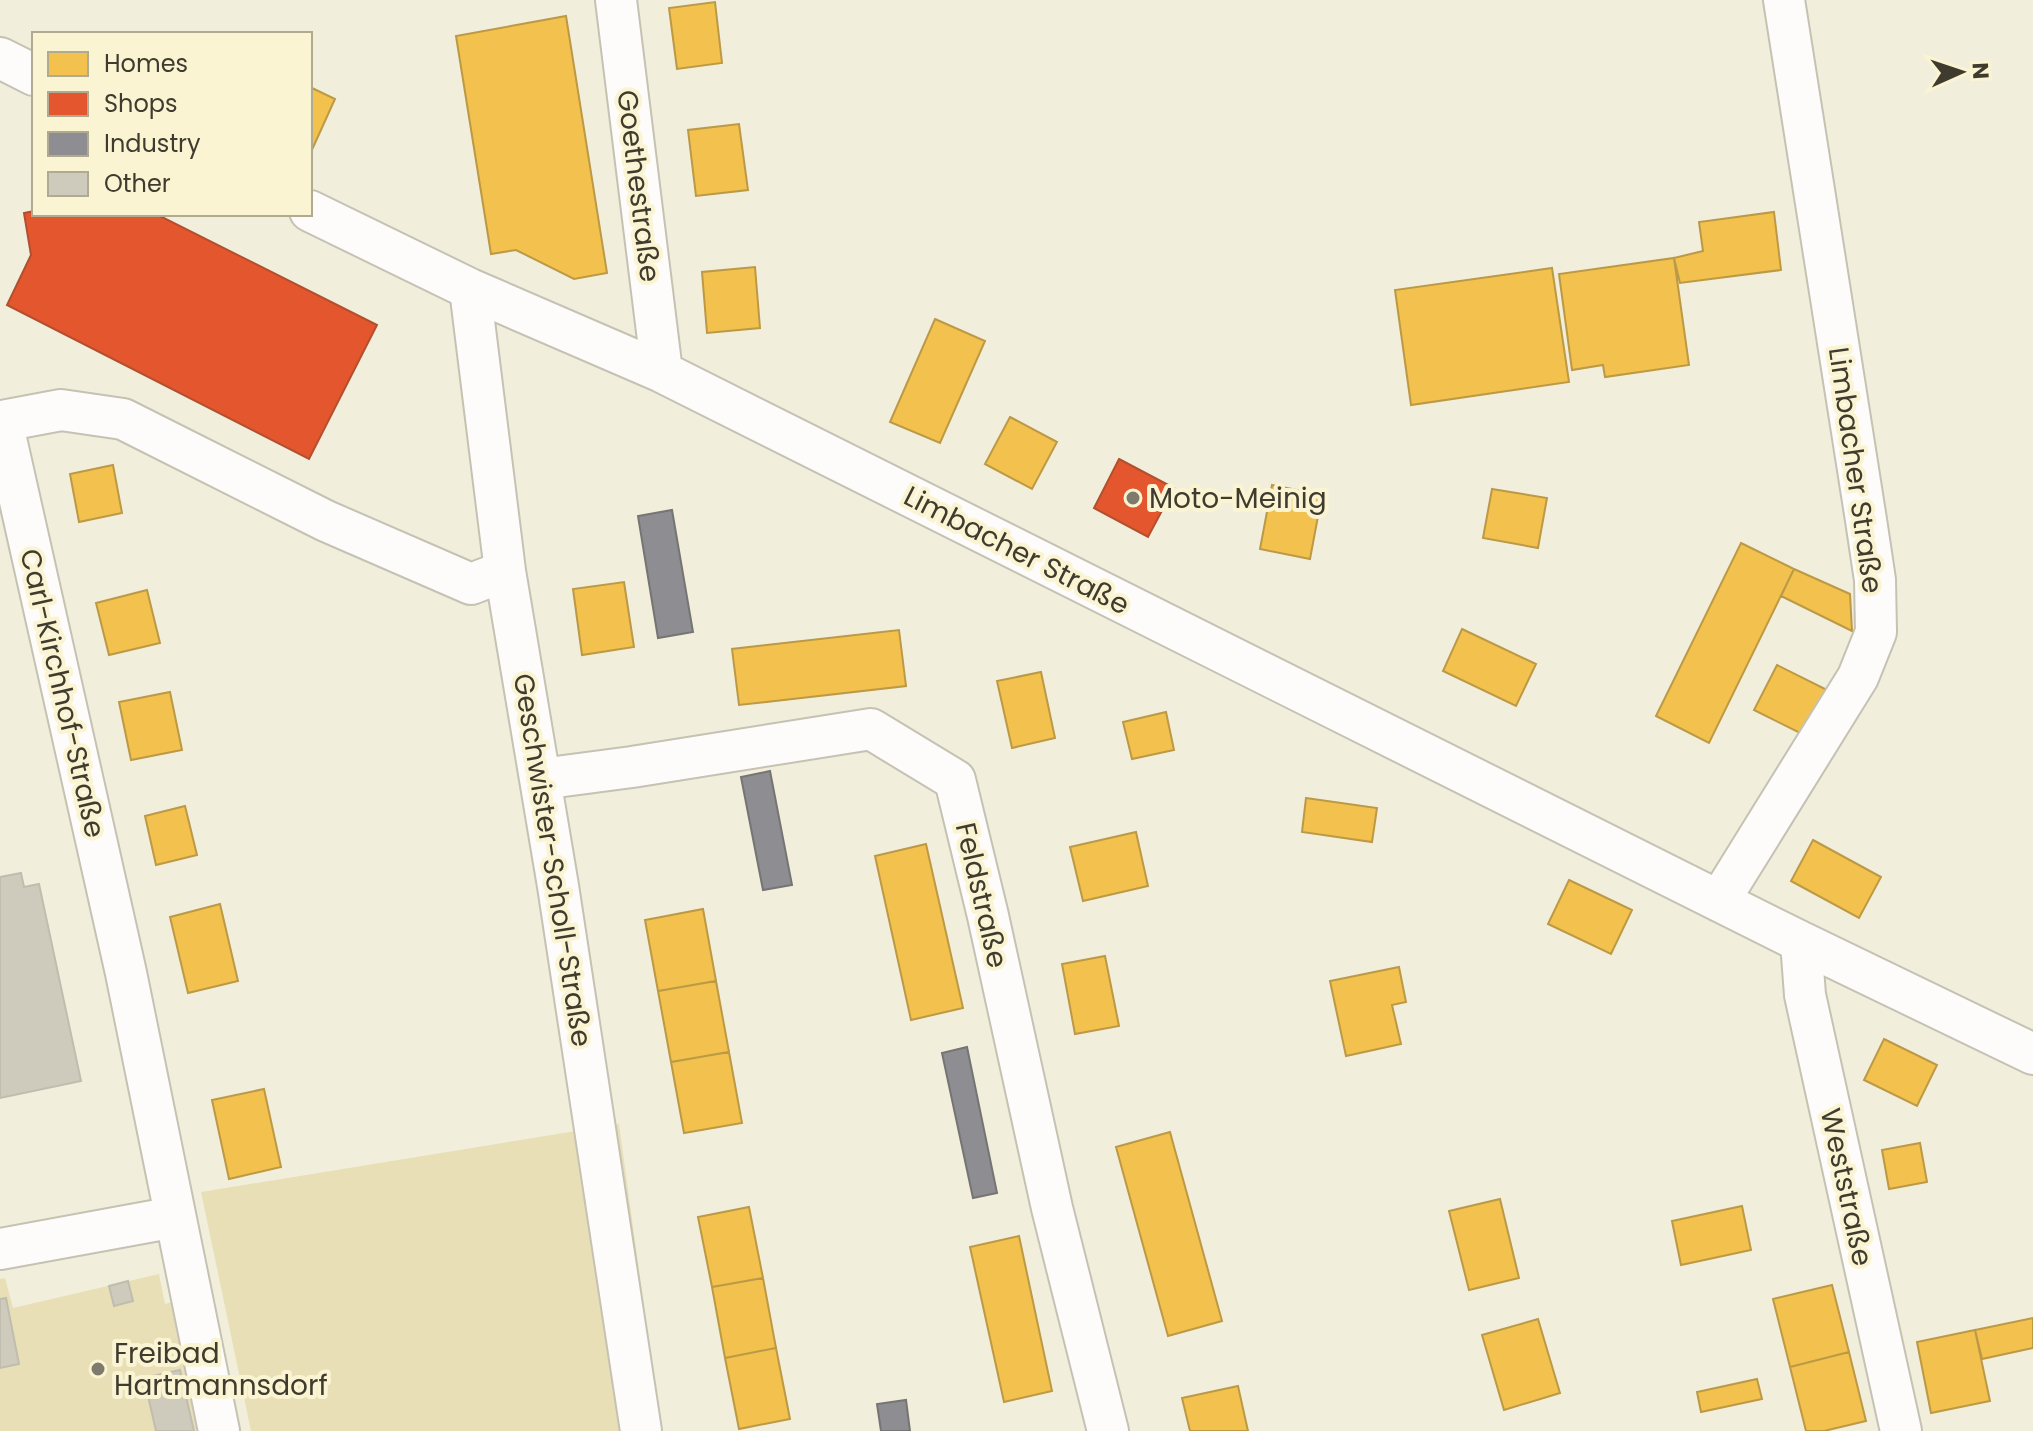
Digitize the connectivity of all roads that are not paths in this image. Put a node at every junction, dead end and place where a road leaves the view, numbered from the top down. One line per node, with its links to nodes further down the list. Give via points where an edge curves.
1 (616, 0): 7 (street, Goethestraße)
2 (1784, 0): 10 (street, Limbacher Straße, via 1871,550 1876,632 1858,677)
3 (0, 58): 4 (street)
4 (32, 74)
5 (312, 212): 6 (street, Limbacher Straße)
6 (470, 289): 7 (street, Limbacher Straße); 8 (street, Geschwister-Scholl-Straße)
7 (662, 372): 10 (street, Limbacher Straße)
8 (505, 571): 9 (street, Geschwister-Scholl-Straße); 13 (street, Carl-Kirchhof-Straße, via 471,584 326,521 123,419 61,410 2,421)
9 (541, 779): 16 (street, Geschwister-Scholl-Straße); 17 (street, Feldstraße, via 871,729 955,780)
10 (1719, 901): 11 (street, Limbacher Straße)
11 (1801, 942): 12 (street, Limbacher Straße); 18 (street, Weststraße, via 1805,995)
12 (2033, 1054)
13 (175, 1217): 14 (street); 15 (street, Carl-Kirchhof-Straße)
14 (0, 1249)
15 (219, 1431)
16 (641, 1431)
17 (1108, 1431)
18 (1901, 1431)

